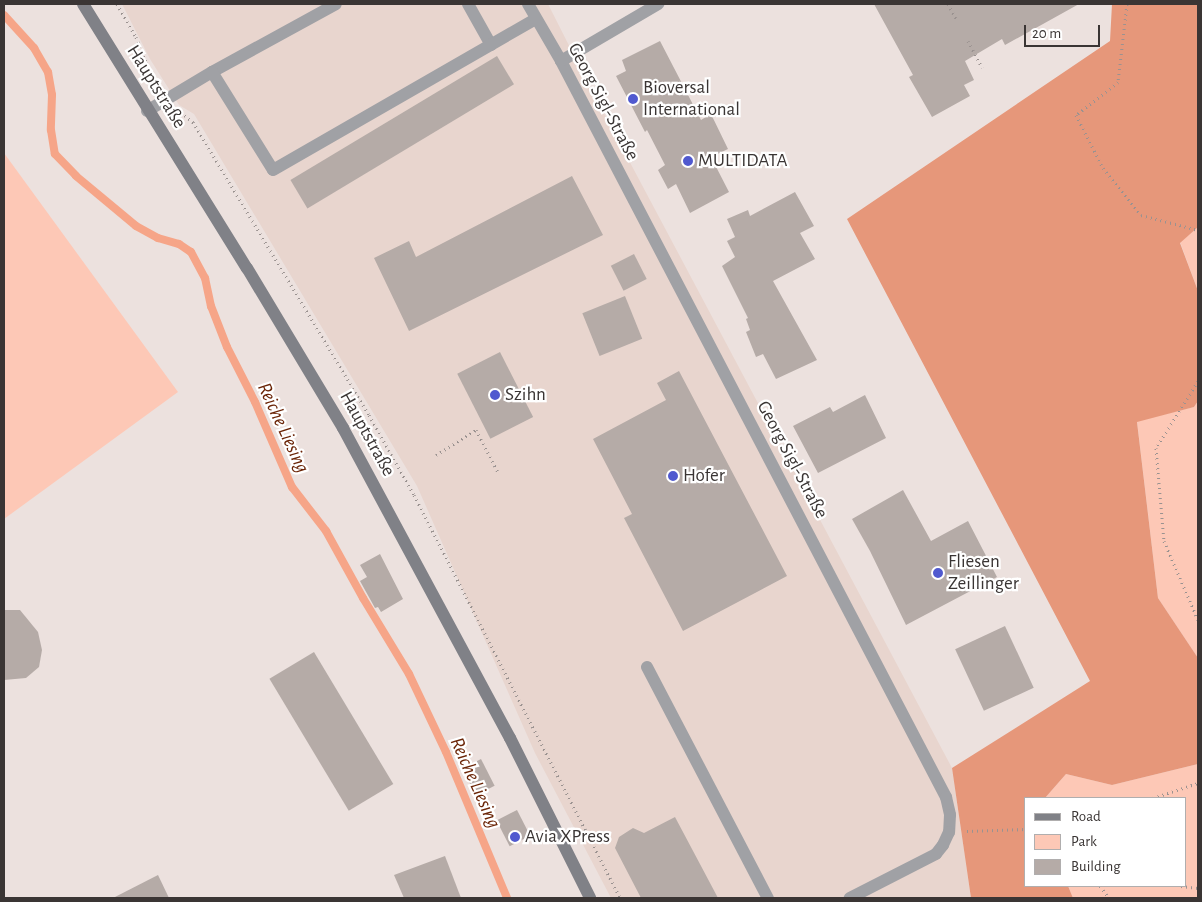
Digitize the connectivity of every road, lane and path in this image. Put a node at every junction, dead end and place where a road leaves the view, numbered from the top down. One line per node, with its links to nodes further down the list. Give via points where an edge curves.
1 (82, 4): 15 (main road, Hauptstraße)
2 (336, 4): 14 (street)
3 (468, 4): 11 (street)
4 (528, 4): 8 (street, Georg Sigl-Straße)
5 (658, 4): 12 (street)
6 (948, 4): 9 (path)
7 (1127, 4): 16 (path, via 1118,82 1076,114 1103,168 1141,215)
8 (536, 19): 11 (street); 12 (street, Georg Sigl-Straße)
9 (957, 20)
10 (968, 41): 13 (path)
11 (492, 45): 14 (street, via 273,170)
12 (561, 60): 25 (street, Georg Sigl-Straße, via 946,797 950,815)
13 (982, 67)
14 (212, 72): 15 (street)
15 (147, 111): 27 (main road, Hauptstraße, via 343,428 510,738)
16 (1198, 230)
17 (1198, 381): 20 (path, via 1156,448 1164,541)
18 (436, 455): 19 (path, via 476,430)
19 (498, 472)
20 (1198, 620)
21 (648, 667): 28 (street)
22 (1198, 783): 23 (path)
23 (1156, 797)
24 (1024, 829): 25 (path)
25 (948, 832): 29 (street, Georg Sigl-Straße, via 936,854)
26 (1101, 887): 30 (path)
27 (590, 898)
28 (768, 898)
29 (850, 898)
30 (1109, 898)

